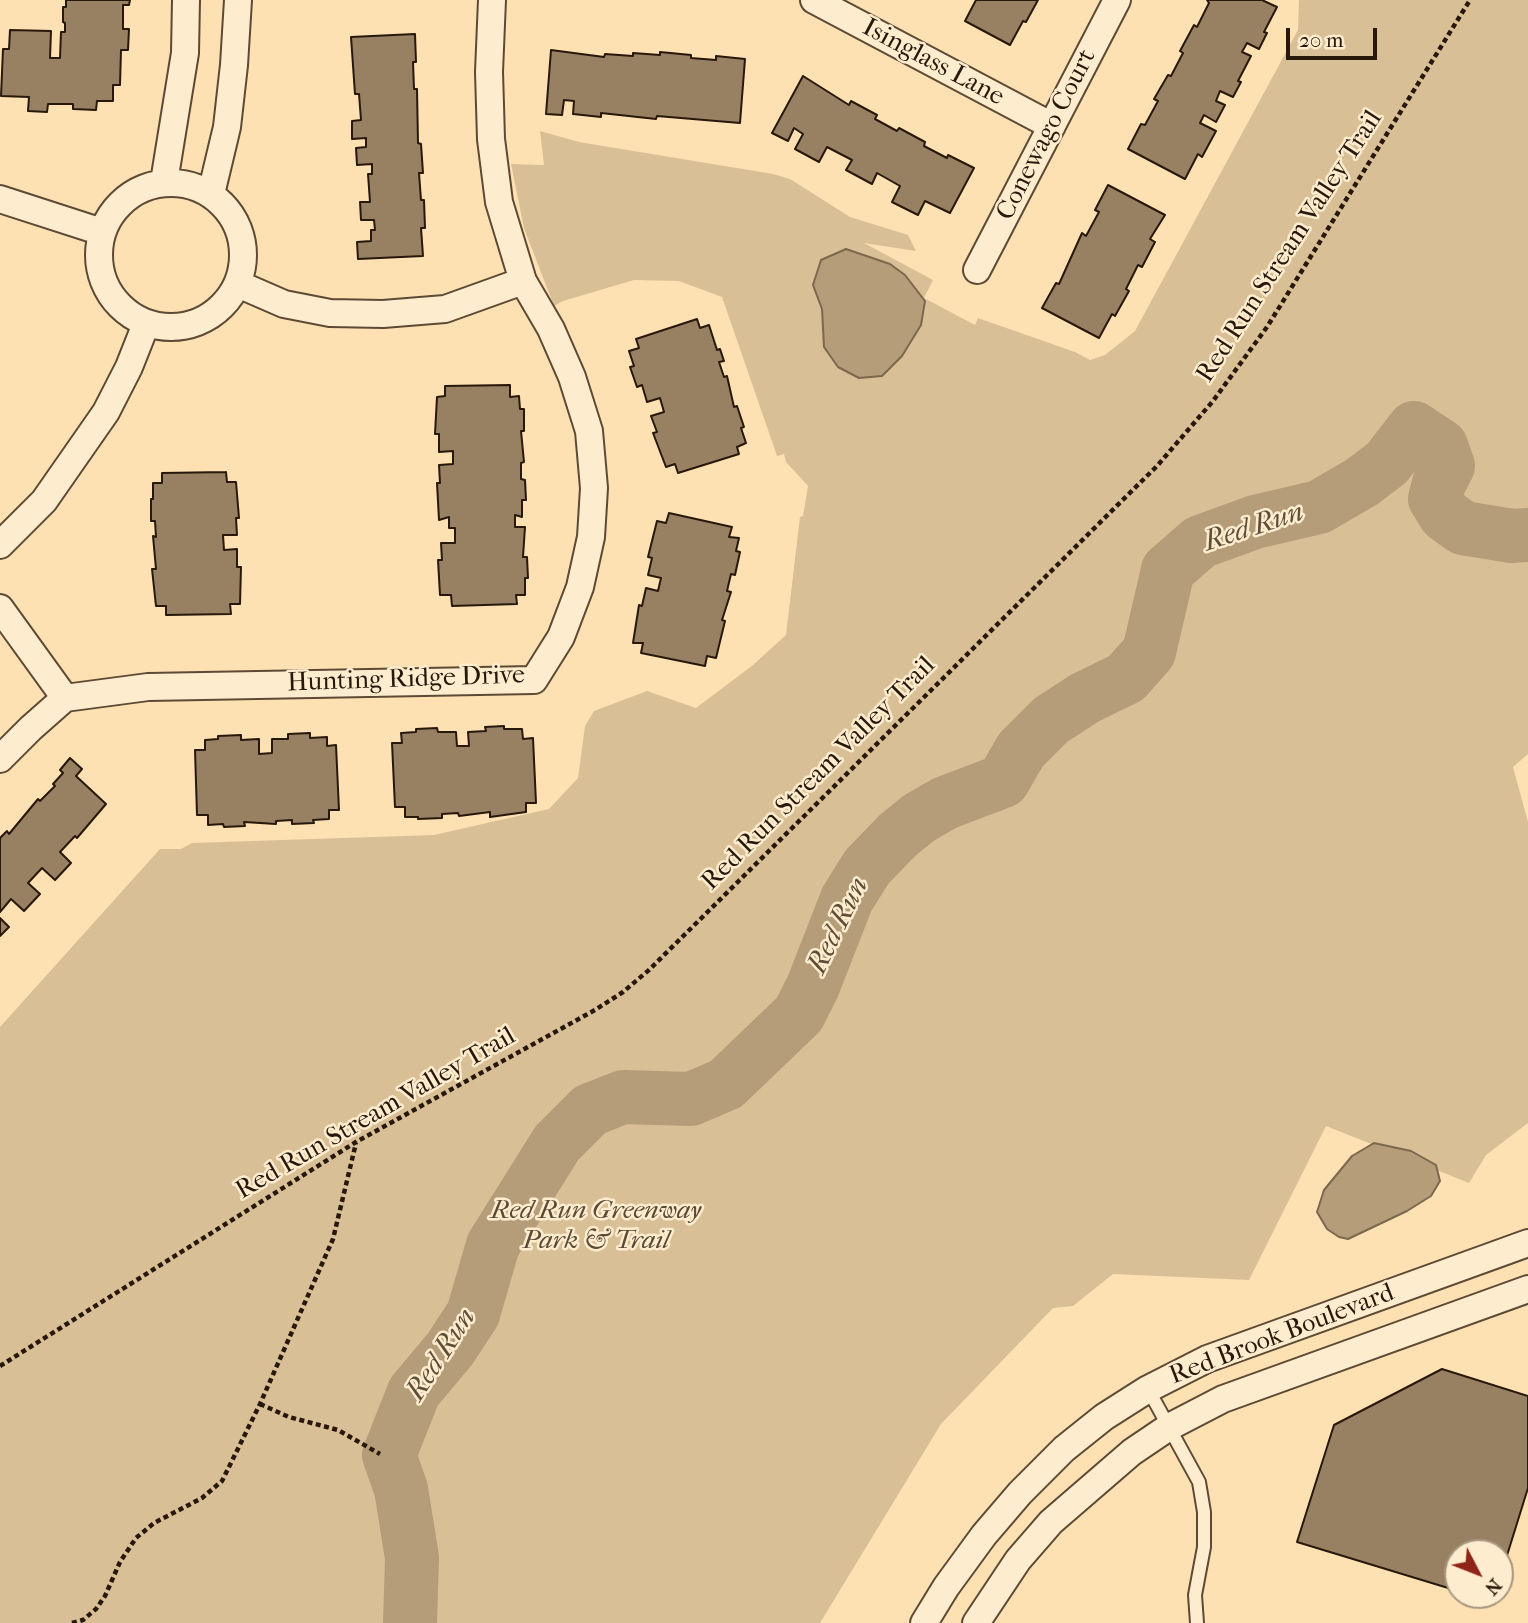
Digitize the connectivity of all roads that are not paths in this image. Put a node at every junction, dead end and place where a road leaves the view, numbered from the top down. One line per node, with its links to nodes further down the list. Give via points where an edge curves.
1 (186, 0): 7 (street, via 185,53)
2 (238, 0): 8 (street, via 227,127)
3 (492, 0): 12 (street, via 491,139 499,202)
4 (814, 0): 6 (street, Isinglass Lane)
5 (1117, 0): 6 (street, Conewago Court)
6 (1052, 126): 11 (street, Conewago Court)
7 (164, 183): 8 (street, via 188,184); 10 (street, via 126,198)
8 (211, 194): 13 (street, via 240,230 244,256)
9 (1, 204): 10 (street)
10 (102, 232): 14 (street, via 98,258 104,283 117,304)
11 (977, 270)
12 (523, 281): 13 (street, via 445,309 383,314 330,313 284,304); 17 (street, Hunting Ridge Drive, via 572,377 589,431 594,488 591,537 580,587 561,637 534,680 148,687)
13 (238, 284): 14 (street, via 223,306 194,324 174,328)
14 (146, 324): 15 (street, via 106,412 44,500)
15 (0, 545)
16 (0, 608): 17 (street)
17 (65, 698): 18 (street)
18 (0, 759)
19 (1528, 1243): 21 (street, Red Brook Boulevard, via 1207,1359)
20 (1528, 1289): 22 (street, Red Brook Boulevard, via 1223,1399)
21 (1148, 1389): 22 (lane); 23 (street, Red Brook Boulevard, via 1064,1449 1020,1493 984,1535)
22 (1169, 1427): 24 (street, Red Brook Boulevard, via 1132,1452 1051,1522 1018,1560); 25 (lane, via 1199,1482 1204,1512 1204,1547 1195,1595)
23 (924, 1623)
24 (976, 1623)
25 (1197, 1623)

